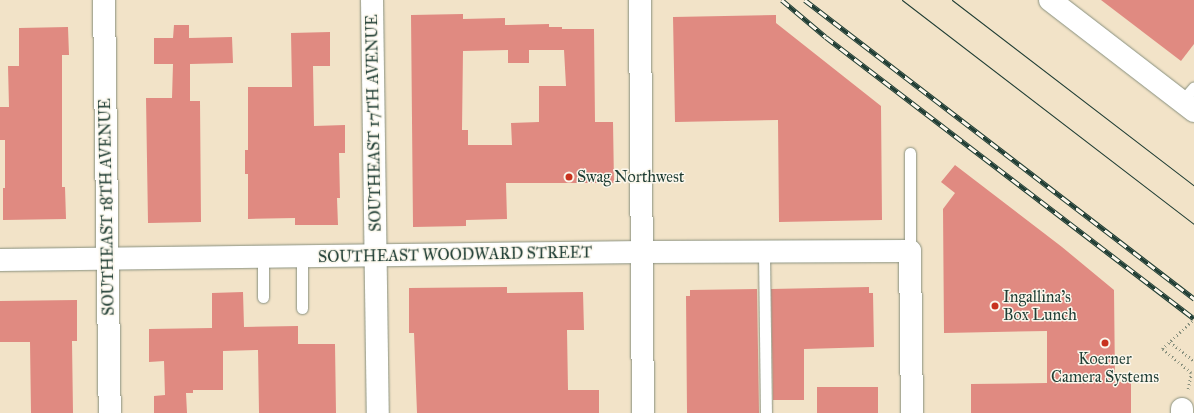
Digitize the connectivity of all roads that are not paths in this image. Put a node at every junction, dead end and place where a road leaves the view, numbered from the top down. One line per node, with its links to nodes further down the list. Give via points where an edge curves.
1 (104, 0): 14 (street, SOUTHEAST 18TH AVENUE)
2 (372, 0): 10 (street, SOUTHEAST 17TH AVENUE)
3 (640, 0): 8 (street)
4 (1050, 0): 5 (street)
5 (1190, 100)
6 (910, 154): 7 (lane)
7 (910, 251): 9 (street, SOUTHEAST WOODWARD STREET); 21 (street)
8 (643, 252): 9 (street, SOUTHEAST WOODWARD STREET); 10 (street, SOUTHEAST WOODWARD STREET); 19 (street)
9 (764, 252): 20 (lane)
10 (376, 256): 11 (street, SOUTHEAST WOODWARD STREET); 18 (street, SOUTHEAST 17TH AVENUE)
11 (302, 257): 12 (street, SOUTHEAST WOODWARD STREET); 16 (lane)
12 (263, 258): 14 (street, SOUTHEAST WOODWARD STREET); 15 (lane)
13 (0, 260): 14 (street, SOUTHEAST WOODWARD STREET)
14 (107, 260): 17 (street, SOUTHEAST 18TH AVENUE)
15 (263, 297)
16 (302, 308)
17 (110, 413)
18 (378, 413)
19 (643, 413)
20 (766, 413)
21 (912, 413)

